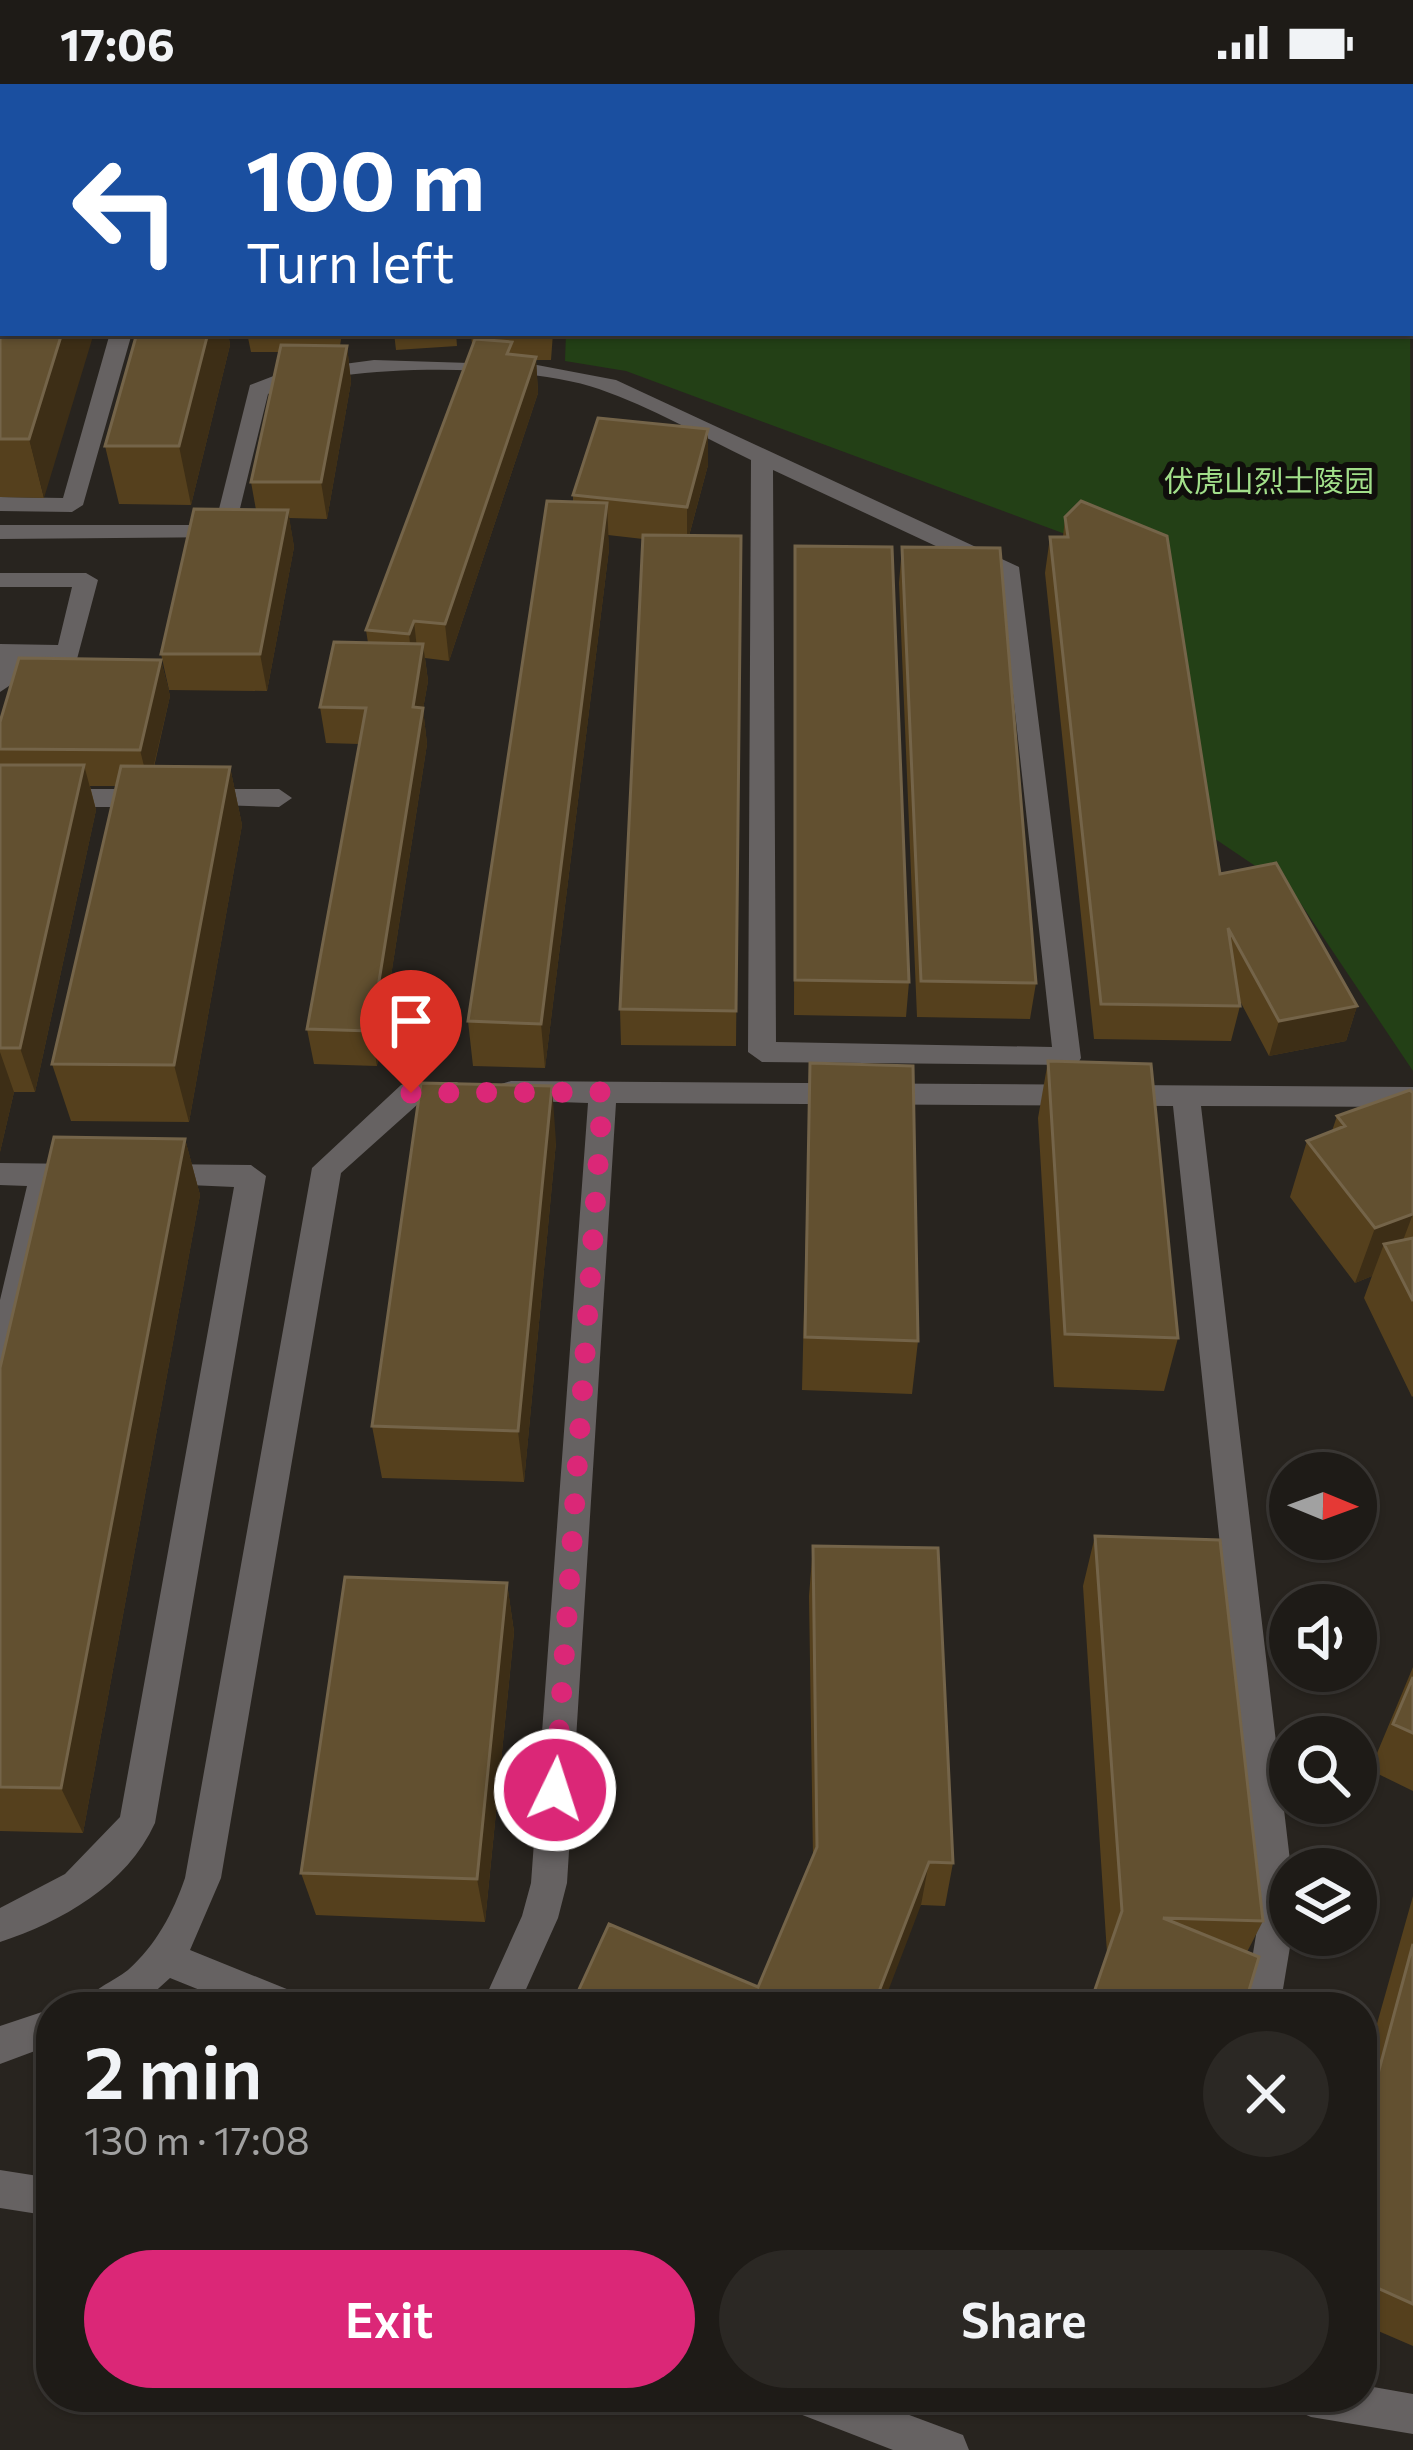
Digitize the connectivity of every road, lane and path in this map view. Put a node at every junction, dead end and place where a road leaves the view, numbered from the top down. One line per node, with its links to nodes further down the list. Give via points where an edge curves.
1 (120, 336): 3 (street, via 72,505)
2 (762, 456): 2 (street, via 1011,572 1067,1058 762,1052); 4 (street, via 590,377 357,367 282,378 258,390 226,532)
3 (0, 504)
4 (0, 532)
5 (0, 580): 6 (street, via 86,580 68,652)
6 (4, 652): 7 (street)
7 (0, 684)
8 (0, 798): 9 (street)
9 (279, 798)
10 (603, 1092): 11 (street); 17 (street, via 411,1093 327,1168 203,1878); 20 (street, via 549,1883)
11 (1186, 1096): 12 (street); 21 (street, via 1274,1881)
12 (1413, 1101)
13 (0, 1174): 14 (street)
14 (44, 1175): 15 (street); 16 (street, via 251,1176 137,1823 122,1850 22,1919)
15 (0, 1366)
16 (0, 1924)
17 (166, 1958): 18 (street); 19 (street)
18 (131, 1992)
19 (249, 1992)
20 (506, 1992)
21 (1264, 1992)
22 (36, 2032): 23 (street)
23 (0, 2045)
24 (0, 2189): 25 (street)
25 (36, 2195)
26 (1377, 2408): 28 (street)
27 (846, 2412): 29 (street)
28 (1413, 2414)
29 (948, 2450)

